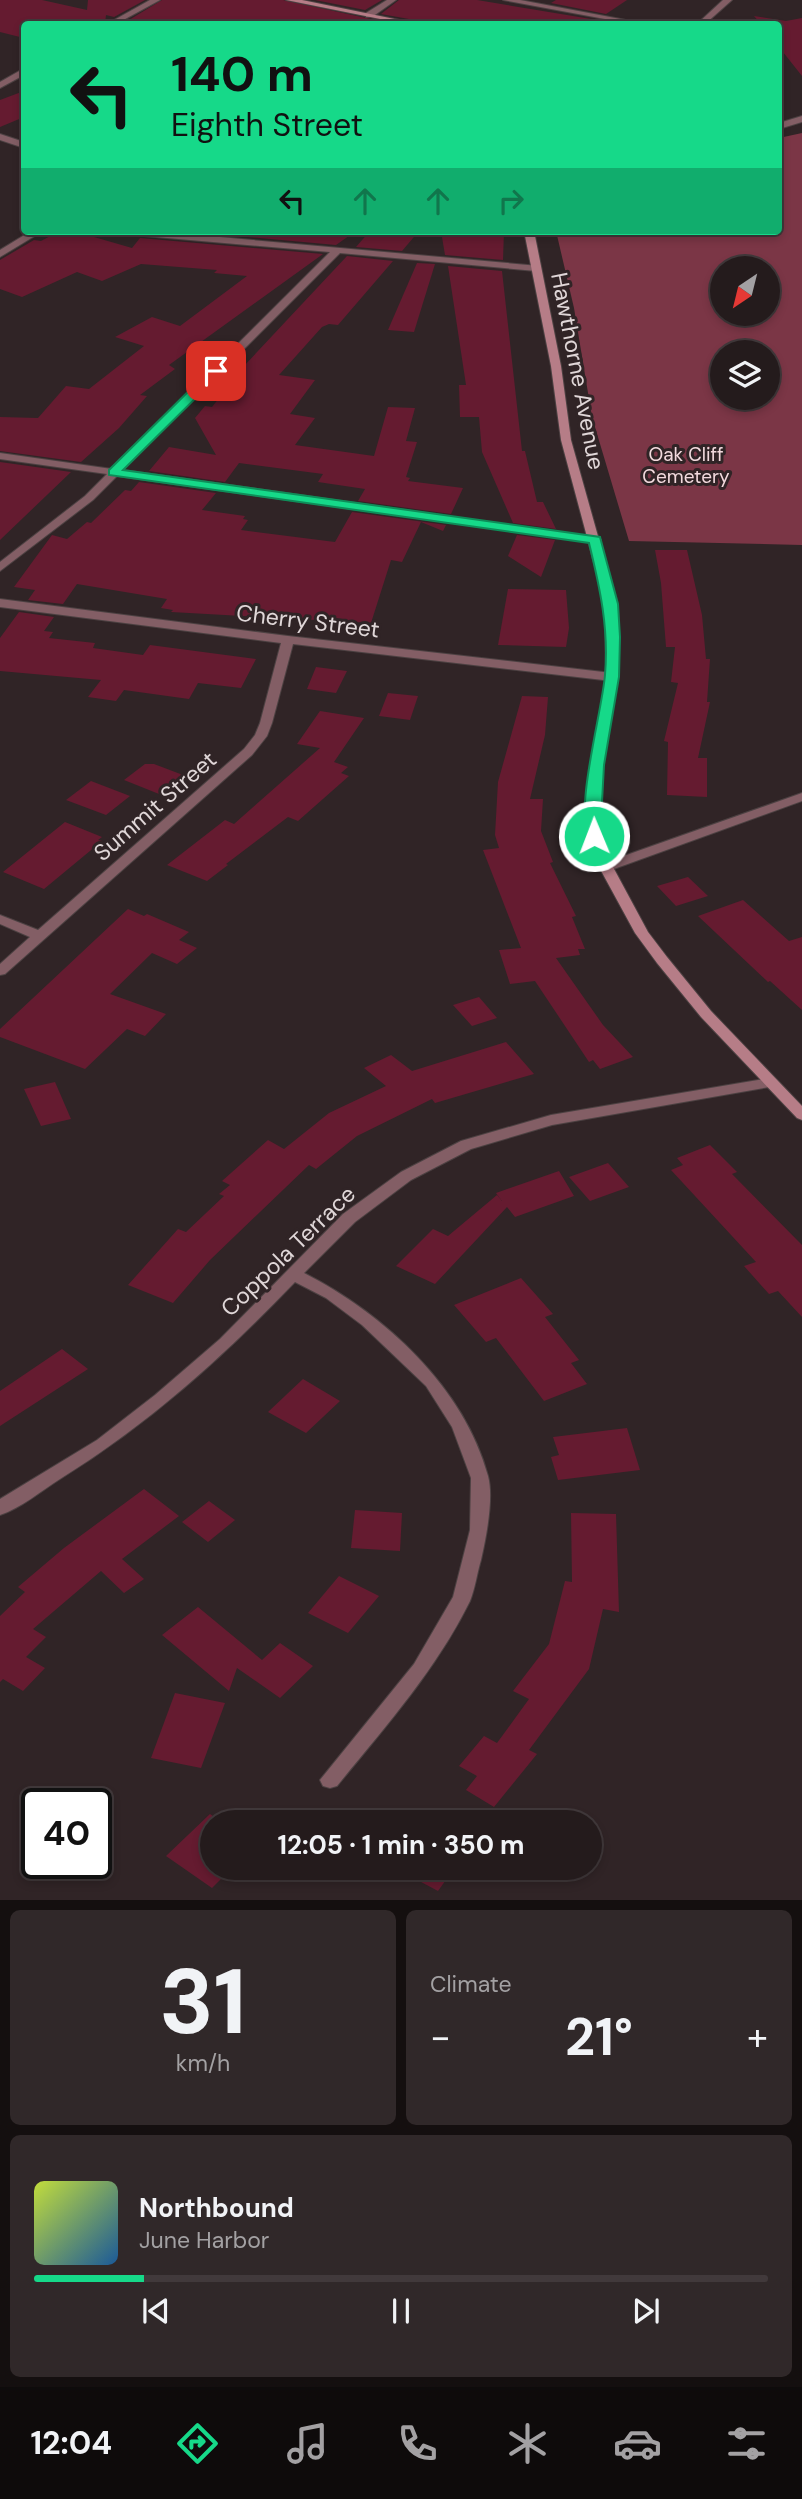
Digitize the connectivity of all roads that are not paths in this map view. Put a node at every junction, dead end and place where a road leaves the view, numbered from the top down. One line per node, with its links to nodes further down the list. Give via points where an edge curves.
1 (156, 0): 7 (street)
2 (290, 0): 6 (street)
3 (393, 0): 6 (street)
4 (507, 0): 9 (street)
5 (728, 0): 10 (street)
6 (369, 15): 8 (street)
7 (117, 21)
8 (400, 21)
9 (626, 21)
10 (704, 21)
11 (21, 74): 12 (street)
12 (0, 85)
13 (802, 119): 14 (street)
14 (782, 125)
15 (0, 137): 16 (street)
16 (21, 144)
17 (31, 235): 21 (street)
18 (162, 235): 20 (street)
19 (530, 235): 22 (street, Hawthorne Avenue)
20 (336, 252): 22 (street); 24 (street)
21 (0, 254)
22 (536, 268): 25 (street, Hawthorne Avenue, via 566,440)
23 (0, 456): 24 (street)
24 (114, 473): 25 (street); 26 (street)
25 (595, 540): 29 (street, Hawthorne Avenue, via 611,604)
26 (0, 568)
27 (0, 603): 28 (street, Cherry Street)
28 (288, 640): 29 (street, Cherry Street); 33 (street, Summit Street, via 266,723 248,752)
29 (612, 677): 31 (street, Hawthorne Avenue, via 592,820)
30 (802, 797): 31 (street)
31 (606, 867): 35 (street, Hawthorne Avenue, via 662,960)
32 (0, 919): 33 (street)
33 (40, 936): 34 (street, Summit Street)
34 (0, 971)
35 (770, 1083): 36 (street, Hawthorne Avenue); 37 (street, Coppola Terrace, via 551,1120 466,1145 381,1193)
36 (802, 1115)
37 (293, 1274): 38 (street, Coppola Terrace, via 226,1343 161,1399 103,1444); 39 (street, via 368,1321 432,1382 460,1426 480,1478 479,1530 462,1598 421,1669)
38 (0, 1508)
39 (330, 1780)

